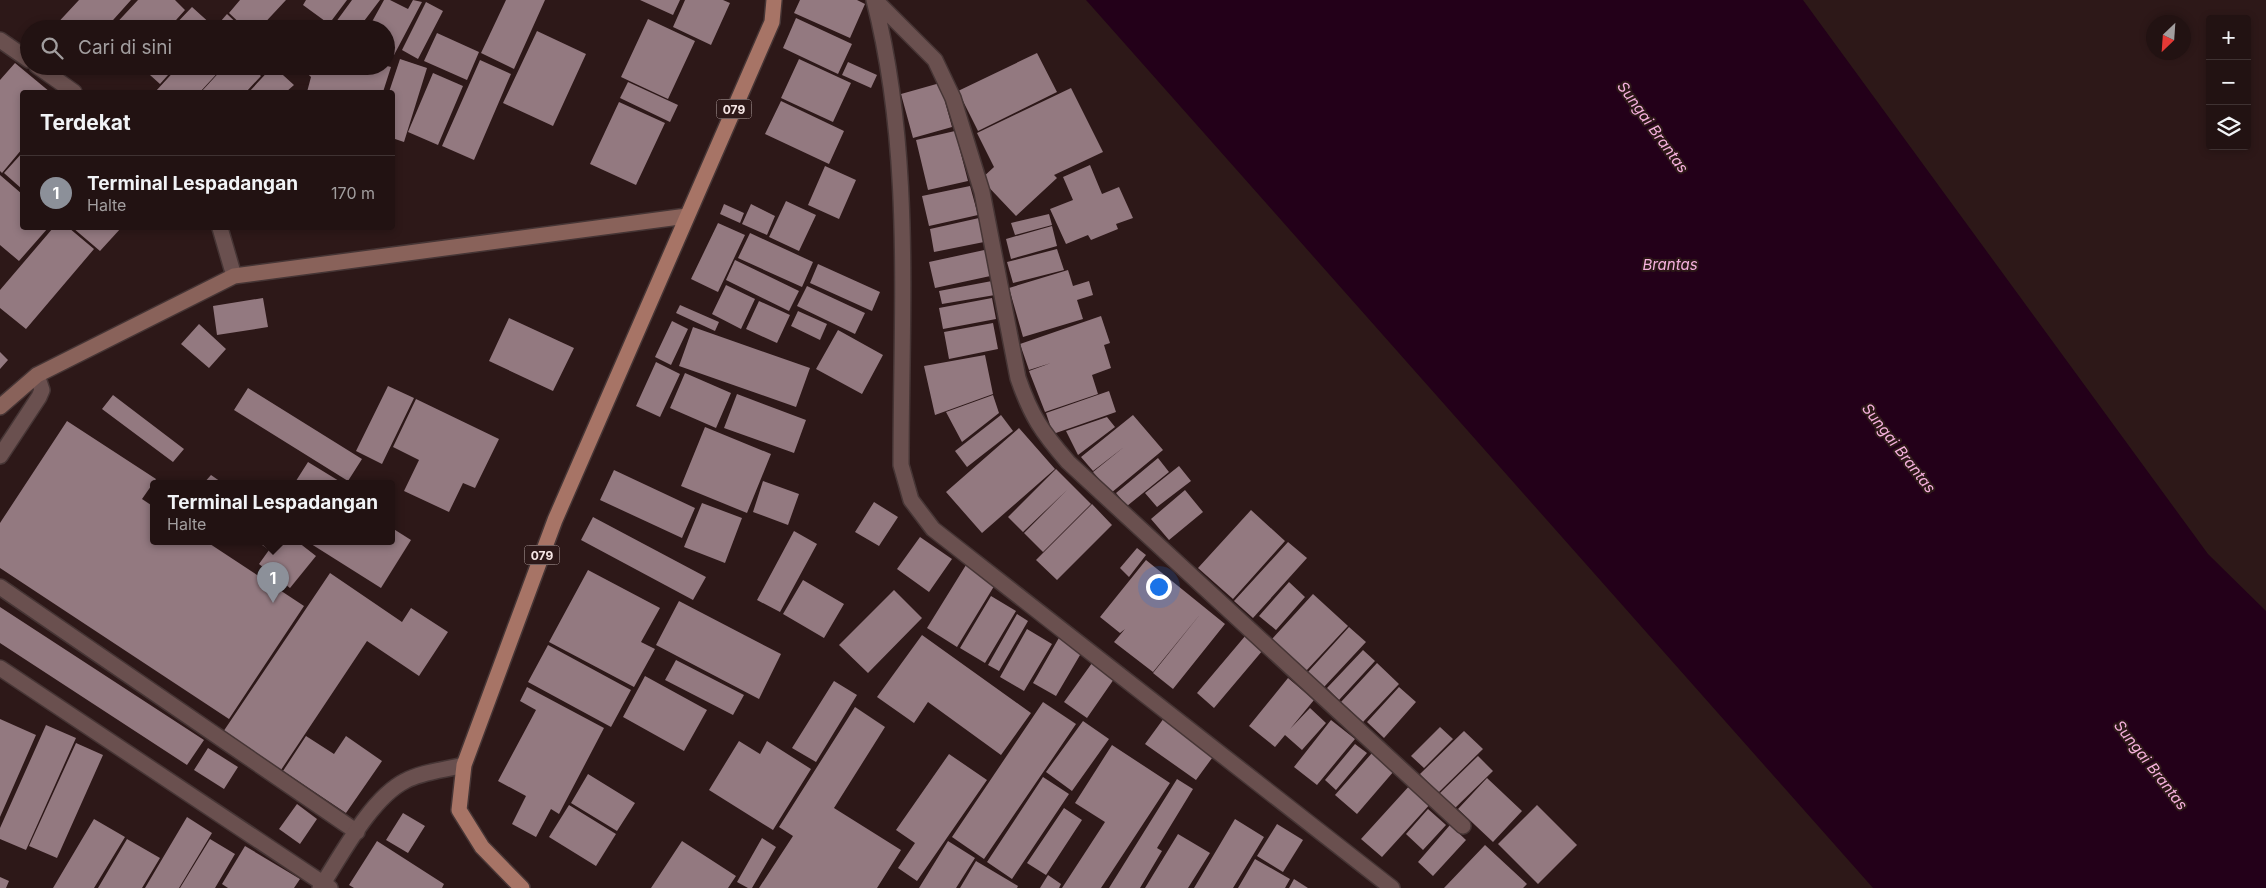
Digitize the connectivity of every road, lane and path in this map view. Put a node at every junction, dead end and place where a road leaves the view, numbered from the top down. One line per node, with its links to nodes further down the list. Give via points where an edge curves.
1 (774, 0): 7 (main road, 079, via 772,22)
2 (875, 0): 16 (street, via 935,60 953,98 982,192 1018,378 1028,407 1044,434 1068,462); 20 (street, via 886,48 902,188 901,465 911,500 933,529)
3 (0, 40): 4 (street)
4 (20, 54)
5 (50, 75): 6 (street)
6 (71, 90)
7 (687, 216): 9 (main road); 15 (main road, 079, via 555,520)
8 (221, 230): 9 (street)
9 (234, 276): 10 (main road)
10 (37, 375): 11 (main road); 12 (street, via 42,390 40,397)
11 (0, 407)
12 (0, 456)
13 (0, 588): 17 (street)
14 (0, 668): 18 (street)
15 (464, 765): 17 (street, via 406,780 389,790); 19 (main road, 079, via 459,810 482,846)
16 (1463, 826)
17 (357, 832): 18 (street)
18 (324, 887)
19 (522, 888)
20 (1392, 888)

